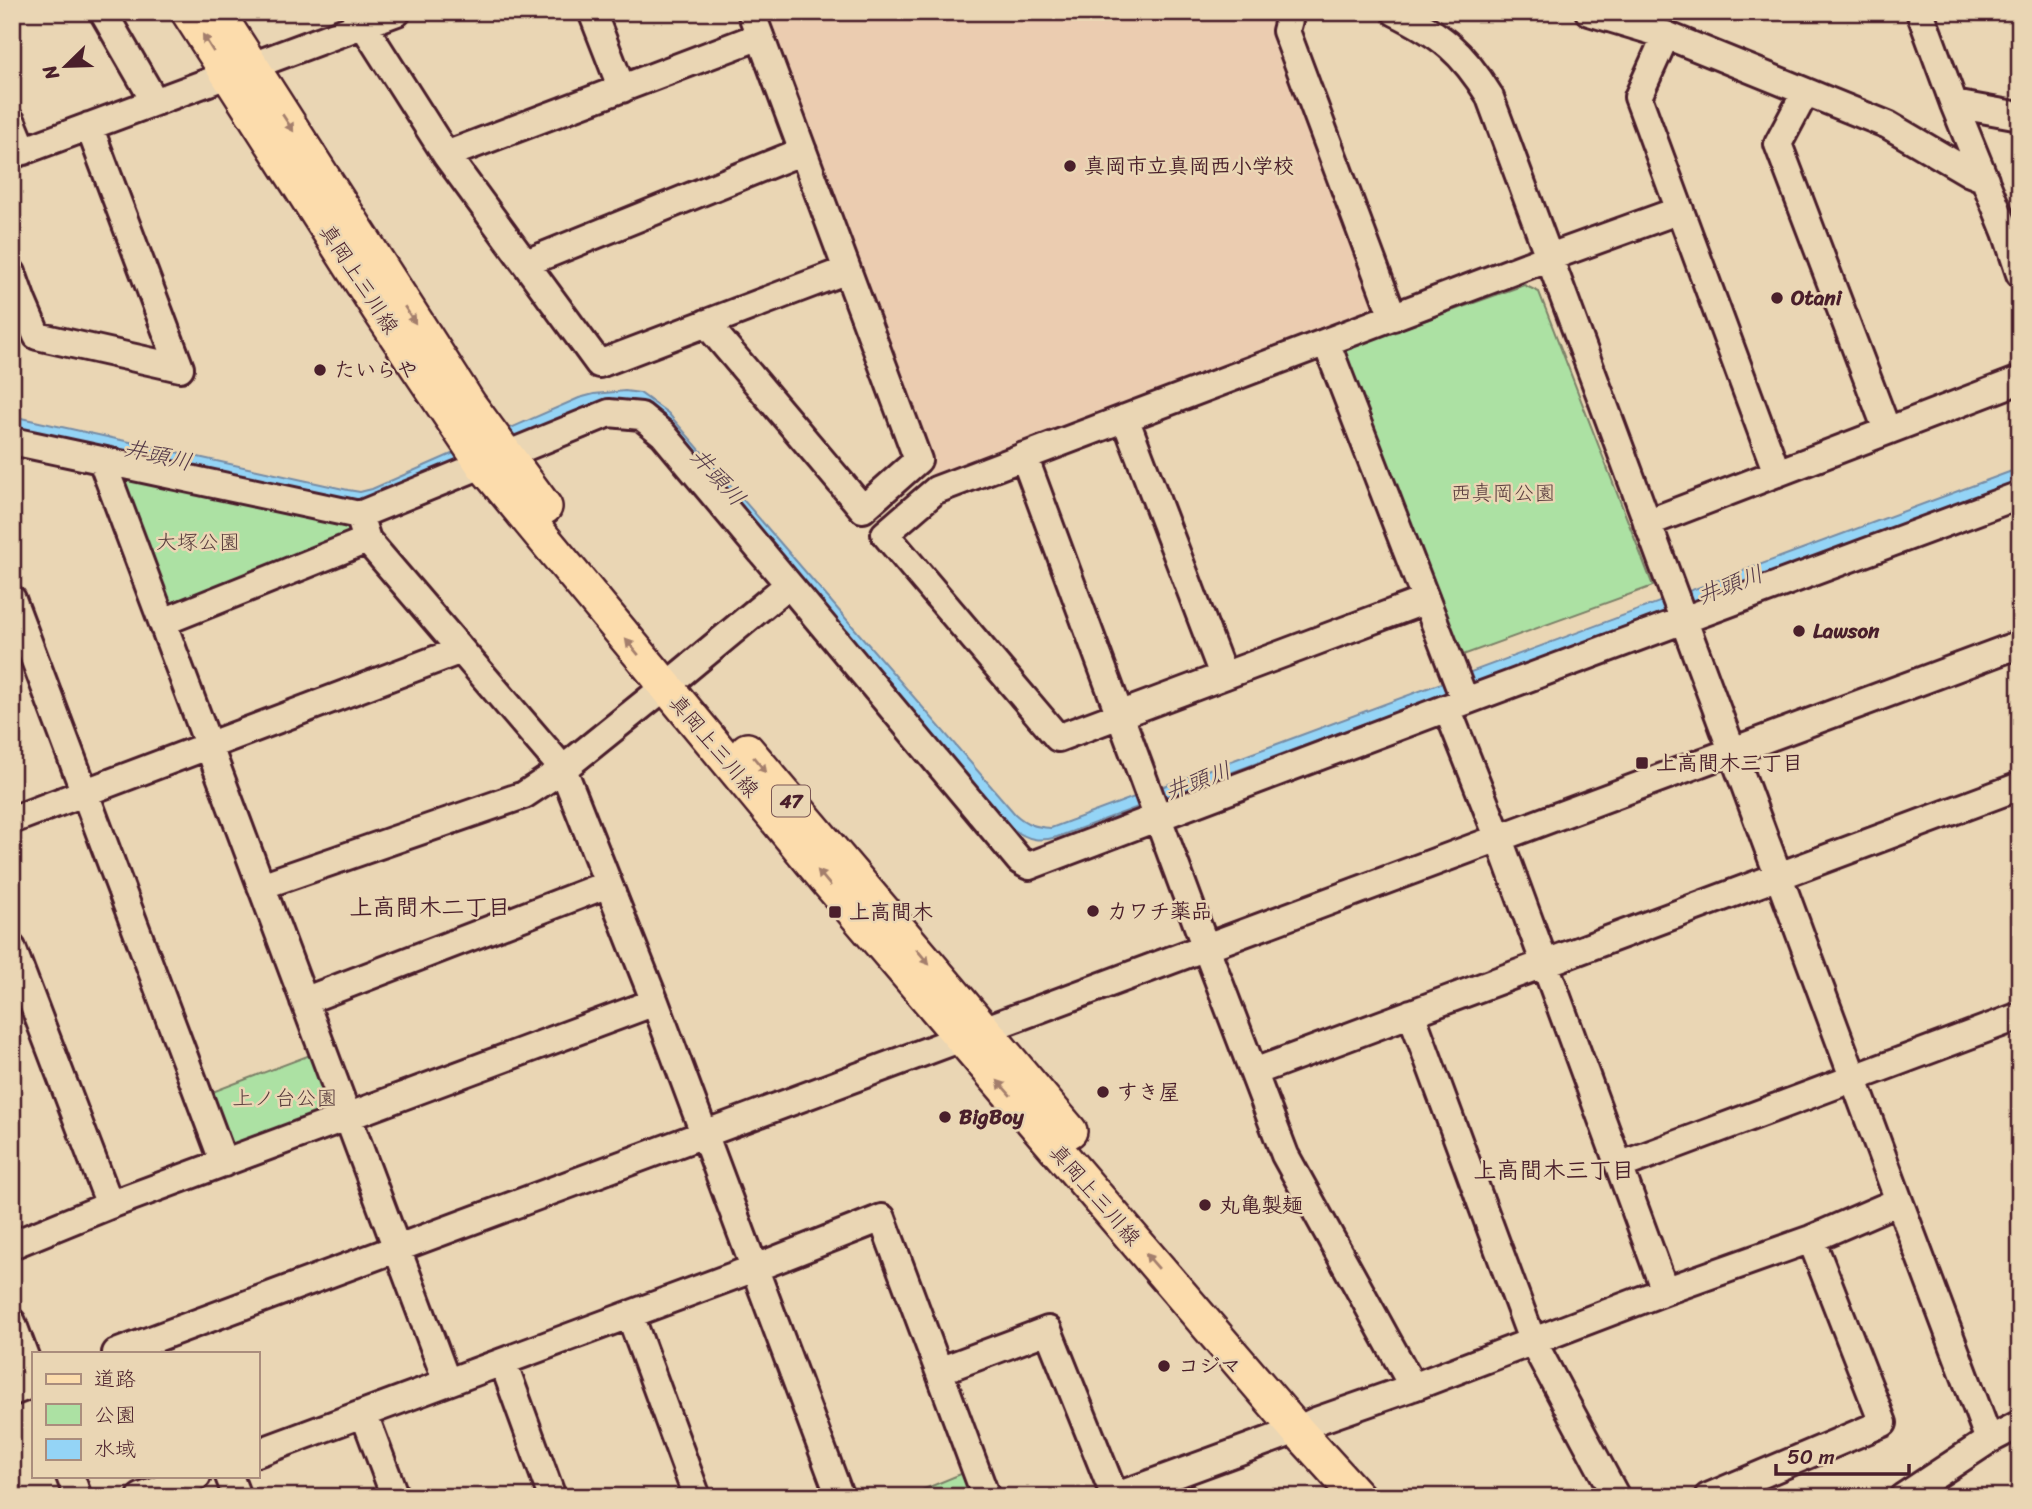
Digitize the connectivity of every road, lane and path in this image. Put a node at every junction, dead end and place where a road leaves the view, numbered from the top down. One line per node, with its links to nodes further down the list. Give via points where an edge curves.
1 (103, 12): 16 (street)
2 (188, 12): 13 (main road, 真岡上三川線 / 47, one-way to 2)
3 (217, 12): 13 (main road, 真岡上三川線 / 47)
4 (397, 12): 10 (street)
5 (592, 12): 14 (street)
6 (1291, 12): 33 (street, via 1286,30)
7 (1589, 12): 12 (street)
8 (1920, 12): 17 (street)
9 (1411, 16): 27 (street, via 1452,48 1489,95)
10 (359, 19): 13 (street); 23 (street)
11 (755, 24): 14 (street); 21 (street)
12 (1667, 35): 15 (street); 25 (street, via 1638,97)
13 (239, 70): 16 (street); 41 (main road, 真岡上三川線 / 47, via 469,404)
14 (622, 89): 23 (street)
15 (1805, 93): 24 (street, via 1888,125); 38 (street, via 1778,144)
16 (155, 102): 20 (street)
17 (1954, 104): 18 (street); 24 (street)
18 (2020, 116)
19 (12, 122): 22 (street)
20 (89, 126): 22 (street); 32 (street, via 180,368 37,337)
21 (803, 151): 28 (street); 29 (street)
22 (18, 153)
23 (446, 155): 28 (street)
24 (1985, 179): 26 (street)
25 (1680, 210): 27 (street); 43 (street)
26 (2013, 230): 31 (street)
27 (1550, 257): 33 (street); 46 (street)
28 (526, 264): 34 (street, via 599,364)
29 (848, 270): 34 (street); 34 (street, via 918,460 863,509)
30 (12, 273): 32 (street)
31 (2020, 274)
32 (17, 303)
33 (1393, 317): 35 (street)
34 (706, 323)
35 (1326, 342): 37 (street); 50 (street)
36 (2020, 380): 38 (street)
37 (1125, 418): 40 (street); 55 (street)
38 (1887, 430): 43 (street)
39 (12, 441): 42 (street)
40 (1024, 456): 58 (street); 58 (street, via 936,491 885,534 1058,738)
41 (494, 460): 45 (street); 48 (street, via 610,413 641,416 691,466); 56 (main road, 真岡上三川線 / 47, via 549,513)
42 (102, 461): 45 (street); 52 (street)
43 (1777, 473): 46 (street)
44 (2020, 495): 51 (street)
45 (359, 515): 47 (street)
46 (1647, 523): 51 (street)
47 (368, 540): 52 (street); 54 (street)
48 (788, 584): 56 (street); 64 (street, via 1020,861 1029,866)
49 (12, 598): 63 (street)
50 (1426, 600): 55 (street); 57 (street)
51 (1684, 621): 57 (street); 60 (street)
52 (163, 622): 59 (street)
53 (2020, 644): 60 (street)
54 (461, 649): 59 (street); 61 (street)
55 (1223, 675): 58 (street)
56 (674, 680): 61 (street); 77 (main road, 真岡上三川線 / 47)
57 (1456, 704): 64 (street); 66 (street)
58 (1120, 715): 64 (street)
59 (209, 745): 63 (street); 69 (street)
60 (1733, 751): 66 (street); 67 (street)
61 (562, 769): 68 (street); 69 (street, via 524,795)
62 (2020, 786): 67 (street)
63 (85, 792): 65 (street); 82 (street)
64 (1158, 817): 71 (street)
65 (12, 820)
66 (1499, 839): 71 (street); 72 (street)
67 (1779, 876): 72 (street); 79 (street)
68 (608, 884): 73 (street); 74 (street)
69 (261, 886): 73 (street)
70 (12, 948): 85 (street)
71 (1206, 948): 77 (street); 78 (street)
72 (1543, 963): 75 (street); 83 (street)
73 (304, 1001): 80 (street)
74 (655, 1002): 80 (street); 81 (street)
75 (1411, 1013): 78 (street); 93 (street)
76 (2020, 1016): 79 (street)
77 (974, 1035): 81 (street); 104 (main road, 真岡上三川線 / 47)
78 (1254, 1072): 100 (street, via 1285,1155)
79 (1854, 1078): 83 (street); 84 (street)
80 (348, 1117): 82 (street); 88 (street)
81 (705, 1133): 88 (street); 89 (street)
82 (224, 1163): 85 (street)
83 (1619, 1166): 90 (street)
84 (1899, 1201): 86 (street); 105 (street)
85 (110, 1205): 87 (street)
86 (1811, 1239): 90 (street); 122 (street, via 1883,1423)
87 (12, 1245)
88 (398, 1248): 94 (street); 98 (street)
89 (755, 1268): 91 (street); 96 (street, via 882,1218); 116 (street)
90 (1665, 1291): 93 (street)
91 (629, 1315): 95 (street); 115 (street)
92 (12, 1322): 97 (street)
93 (1532, 1340): 100 (street); 121 (street)
94 (119, 1352)
95 (503, 1362): 98 (street); 114 (street)
96 (939, 1371): 117 (street); 118 (street, via 1048,1330)
97 (32, 1374)
98 (447, 1382): 102 (street)
99 (32, 1384): 101 (street)
100 (1413, 1387): 104 (street)
101 (12, 1392)
102 (364, 1414): 106 (street); 113 (street)
103 (2020, 1424): 105 (street)
104 (1307, 1425): 118 (street); 119 (main road, 真岡上三川線 / 47); 120 (main road, 真岡上三川線 / 47)
105 (1989, 1440): 123 (street)
106 (259, 1452)
107 (71, 1478): 110 (street)
108 (192, 1478): 111 (street)
109 (230, 1478): 112 (street)
110 (78, 1497)
111 (141, 1497)
112 (237, 1497)
113 (395, 1497)
114 (552, 1497)
115 (697, 1497)
116 (840, 1497)
117 (986, 1497)
118 (1115, 1497)
119 (1358, 1497)
120 (1384, 1497)
121 (1616, 1497)
122 (1708, 1497)
123 (1903, 1497)

